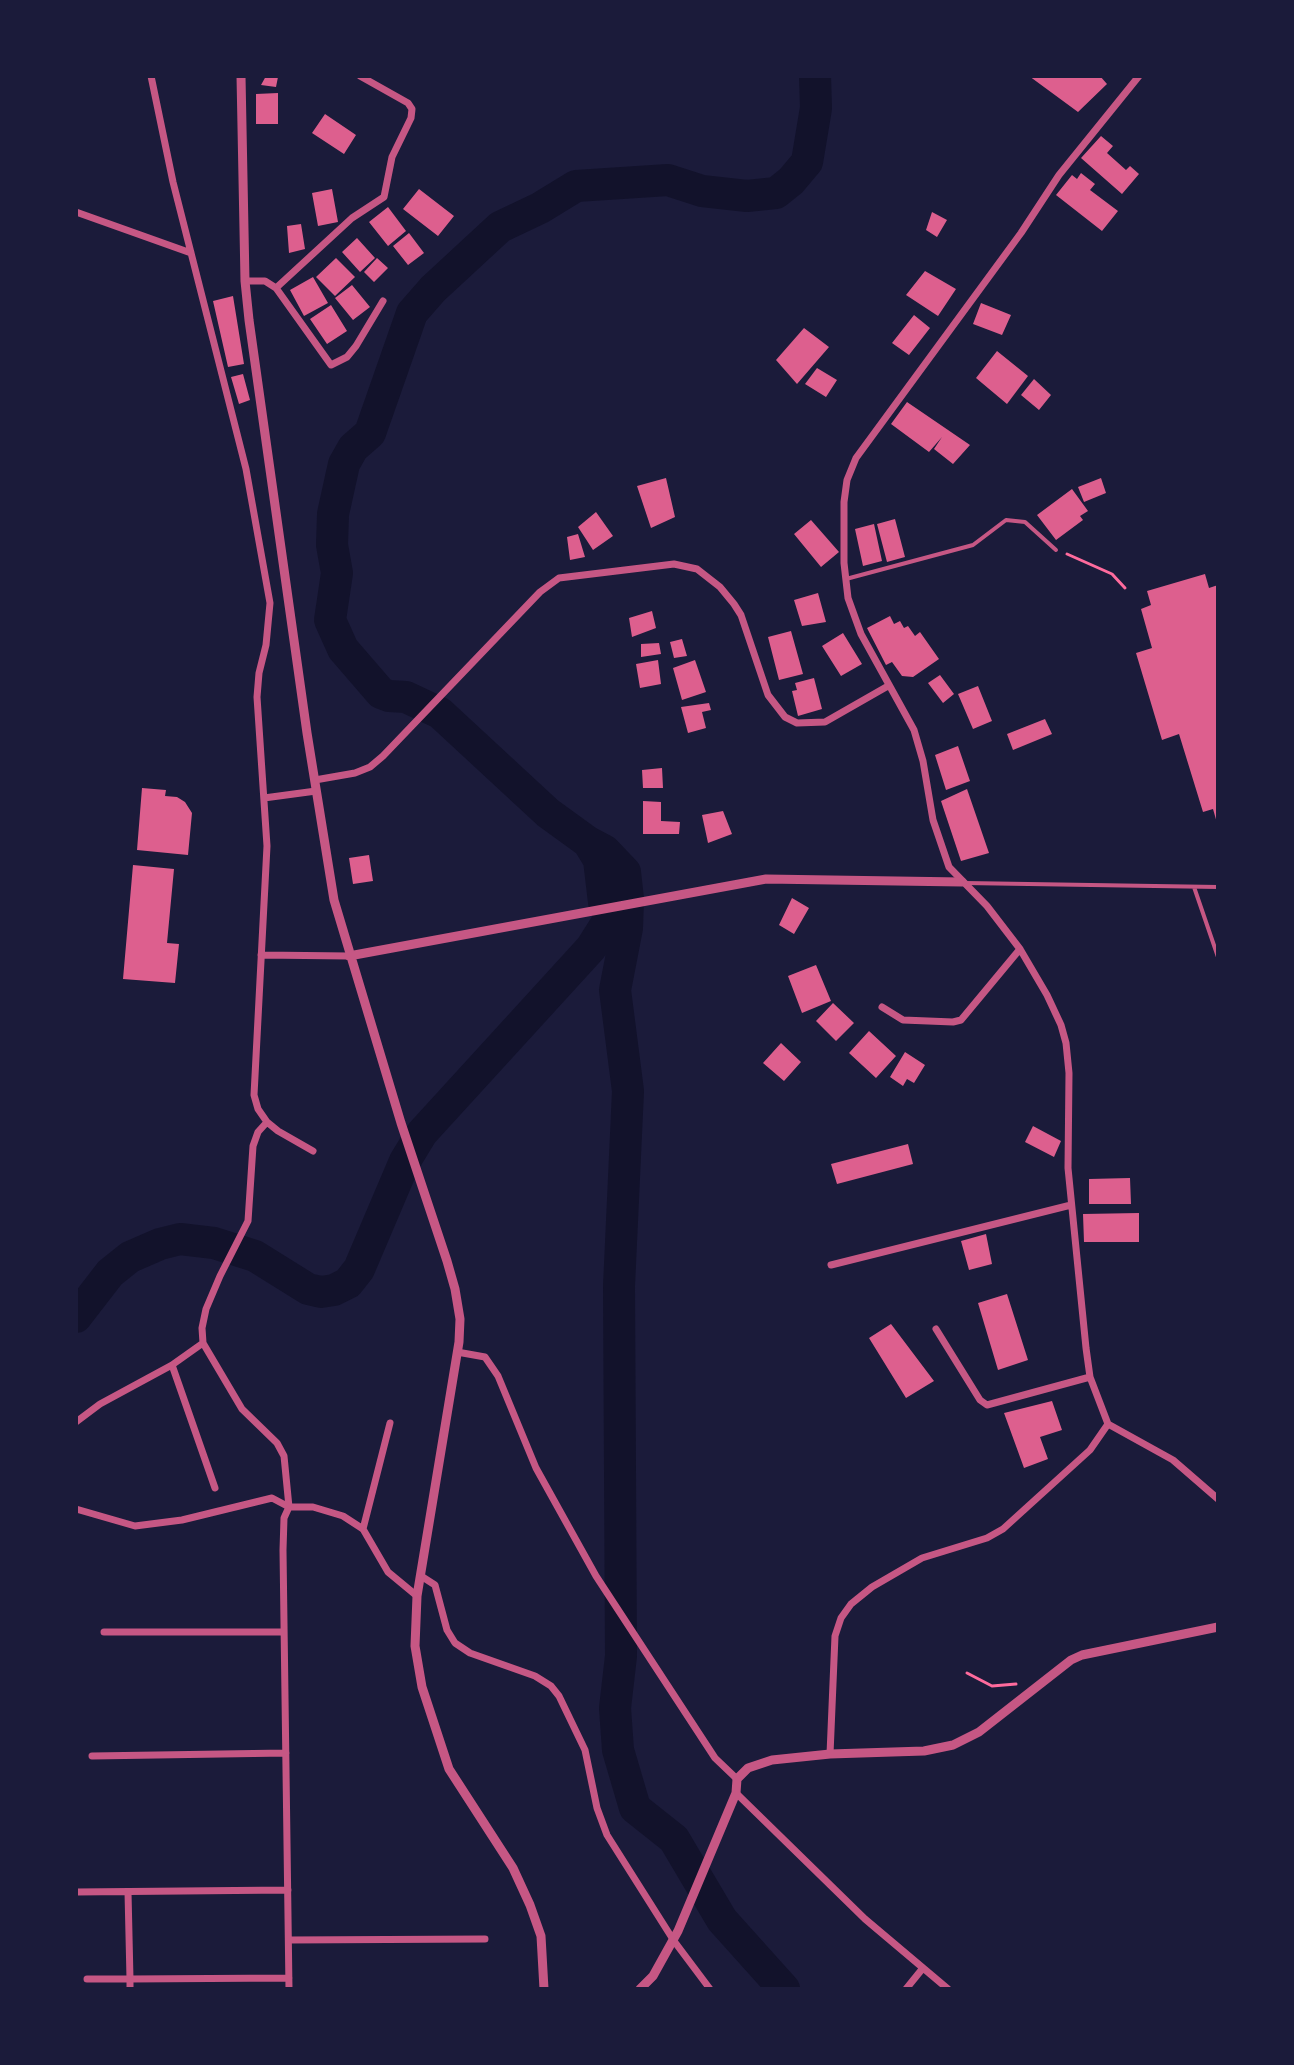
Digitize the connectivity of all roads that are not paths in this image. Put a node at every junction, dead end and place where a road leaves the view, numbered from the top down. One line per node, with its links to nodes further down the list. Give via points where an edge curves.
1 (151, 76): 6 (street)
2 (241, 76): 7 (street)
3 (360, 76): 8 (street, via 412,109 392,157 384,197 352,218)
4 (1139, 76): 11 (street, via 1059,175 856,458 844,502)
5 (76, 212): 6 (street)
6 (191, 253): 15 (street, via 246,469 270,603 257,697)
7 (245, 281): 8 (street, via 265,281); 13 (street)
8 (276, 288): 9 (street, via 331,365 356,346)
9 (383, 301)
10 (1056, 550): 11 (lane, via 1025,522 1006,520 973,545)
11 (846, 579): 12 (street, via 861,634)
12 (888, 686): 13 (street, via 825,722 797,723 785,717 768,695 734,604 697,569 674,564 559,578 370,767); 16 (street, via 914,730 933,820 949,867)
13 (315, 780): 14 (street)
14 (316, 791): 15 (street); 21 (street)
15 (264, 798): 20 (street)
16 (962, 882): 17 (lane); 19 (street); 21 (street, via 766,879)
17 (1194, 887): 18 (lane); 22 (lane)
18 (1218, 887)
19 (1020, 949): 23 (street, via 961,1020 903,1020); 26 (street, via 1054,1008 1066,1043)
20 (261, 955): 21 (street); 24 (street, via 254,1095)
21 (349, 956): 30 (street, via 455,1289 460,1319)
22 (1218, 957)
23 (882, 1007)
24 (267, 1122): 25 (street); 29 (street, via 253,1146 248,1221 206,1309)
25 (313, 1151)
26 (1071, 1205): 27 (street); 32 (street)
27 (831, 1265)
28 (936, 1329): 32 (street, via 987,1405)
29 (203, 1343): 31 (street); 38 (street, via 242,1409 284,1456)
30 (457, 1352): 41 (street); 49 (street, via 485,1357 498,1376 536,1468 596,1576 715,1758)
31 (172, 1365): 33 (street); 36 (street)
32 (1090, 1377): 35 (street)
33 (76, 1422)
34 (390, 1423): 40 (street)
35 (1108, 1424): 37 (street, via 1173,1460); 47 (street, via 1090,1450 1003,1529 922,1558 851,1604 835,1636)
36 (215, 1488)
37 (1218, 1499)
38 (289, 1507): 39 (street, via 272,1498 135,1526); 40 (street, via 313,1507); 45 (street, via 284,1518)
39 (76, 1509)
40 (363, 1529): 42 (street, via 388,1572)
41 (421, 1576): 42 (street); 54 (street, via 435,1585 455,1643 535,1676 559,1696 585,1750 607,1835)
42 (417, 1596): 63 (street, via 415,1646 434,1728 449,1769 513,1868 530,1905 541,1936)
43 (1218, 1627): 47 (street, via 1082,1655 979,1732 953,1745)
44 (104, 1632): 45 (street)
45 (284, 1632): 46 (street)
46 (286, 1753): 48 (street); 51 (street)
47 (830, 1754): 49 (street, via 772,1760 748,1768)
48 (92, 1756)
49 (737, 1779): 50 (street)
50 (736, 1793): 54 (street); 57 (street)
51 (288, 1890): 53 (street); 56 (street)
52 (76, 1892): 53 (street)
53 (128, 1892): 60 (street)
54 (676, 1936): 64 (street); 65 (street)
55 (485, 1939): 56 (street)
56 (289, 1940): 58 (street)
57 (923, 1968): 66 (street); 67 (street)
58 (289, 1978): 60 (street); 62 (street)
59 (87, 1979): 60 (street)
60 (130, 1979): 61 (street)
61 (130, 1989)
62 (289, 1989)
63 (544, 1989)
64 (640, 1989)
65 (710, 1989)
66 (906, 1989)
67 (948, 1989)

